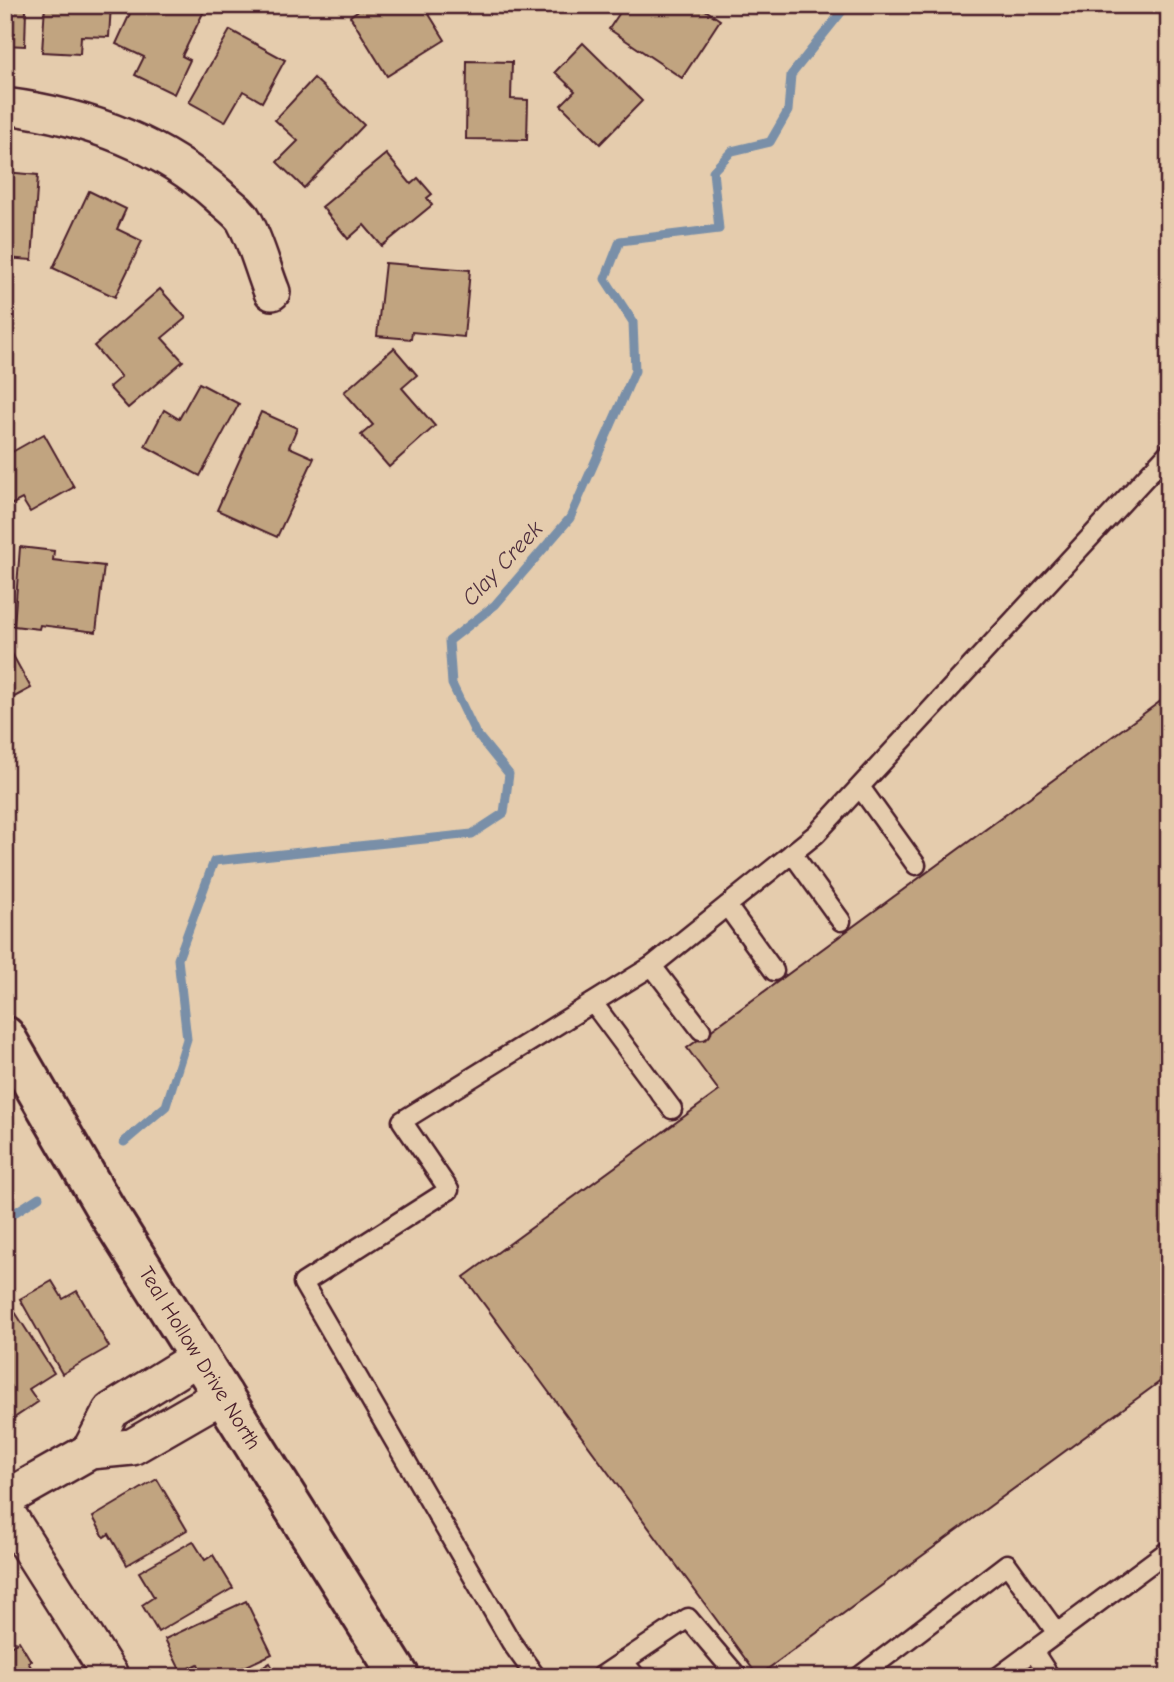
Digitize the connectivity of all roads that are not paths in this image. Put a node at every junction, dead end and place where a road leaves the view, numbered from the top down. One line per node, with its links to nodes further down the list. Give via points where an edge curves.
1 (5, 106): 2 (street, via 97,127 147,146 201,180 244,220)
2 (272, 292)
3 (1169, 453): 4 (lane)
4 (860, 787): 5 (lane); 6 (lane)
5 (792, 853): 7 (lane); 8 (lane)
6 (916, 865)
7 (727, 906): 9 (lane); 10 (lane)
8 (841, 921)
9 (652, 966): 11 (lane); 12 (lane)
10 (774, 971)
11 (593, 1003): 14 (lane); 26 (lane, via 402,1121 449,1190 303,1283 511,1642)
12 (701, 1030)
13 (5, 1036): 15 (street, Teal Hollow Drive North, via 105,1208)
14 (672, 1108)
15 (200, 1356): 16 (street, Teal Hollow Drive North); 17 (street, via 111,1411)
16 (224, 1394): 17 (street, via 132,1447); 25 (street, Teal Hollow Drive North)
17 (90, 1451): 18 (street)
18 (5, 1499)
19 (5, 1510): 24 (street)
20 (1169, 1550): 21 (lane)
21 (1057, 1633): 22 (lane); 30 (lane, via 1007,1564)
22 (1033, 1651): 31 (lane); 32 (lane)
23 (623, 1661): 27 (lane); 28 (lane); 29 (lane, via 688,1618)
24 (111, 1677)
25 (400, 1677)
26 (537, 1677)
27 (600, 1677)
28 (636, 1677)
29 (738, 1677)
30 (859, 1677)
31 (998, 1677)
32 (1050, 1677)

